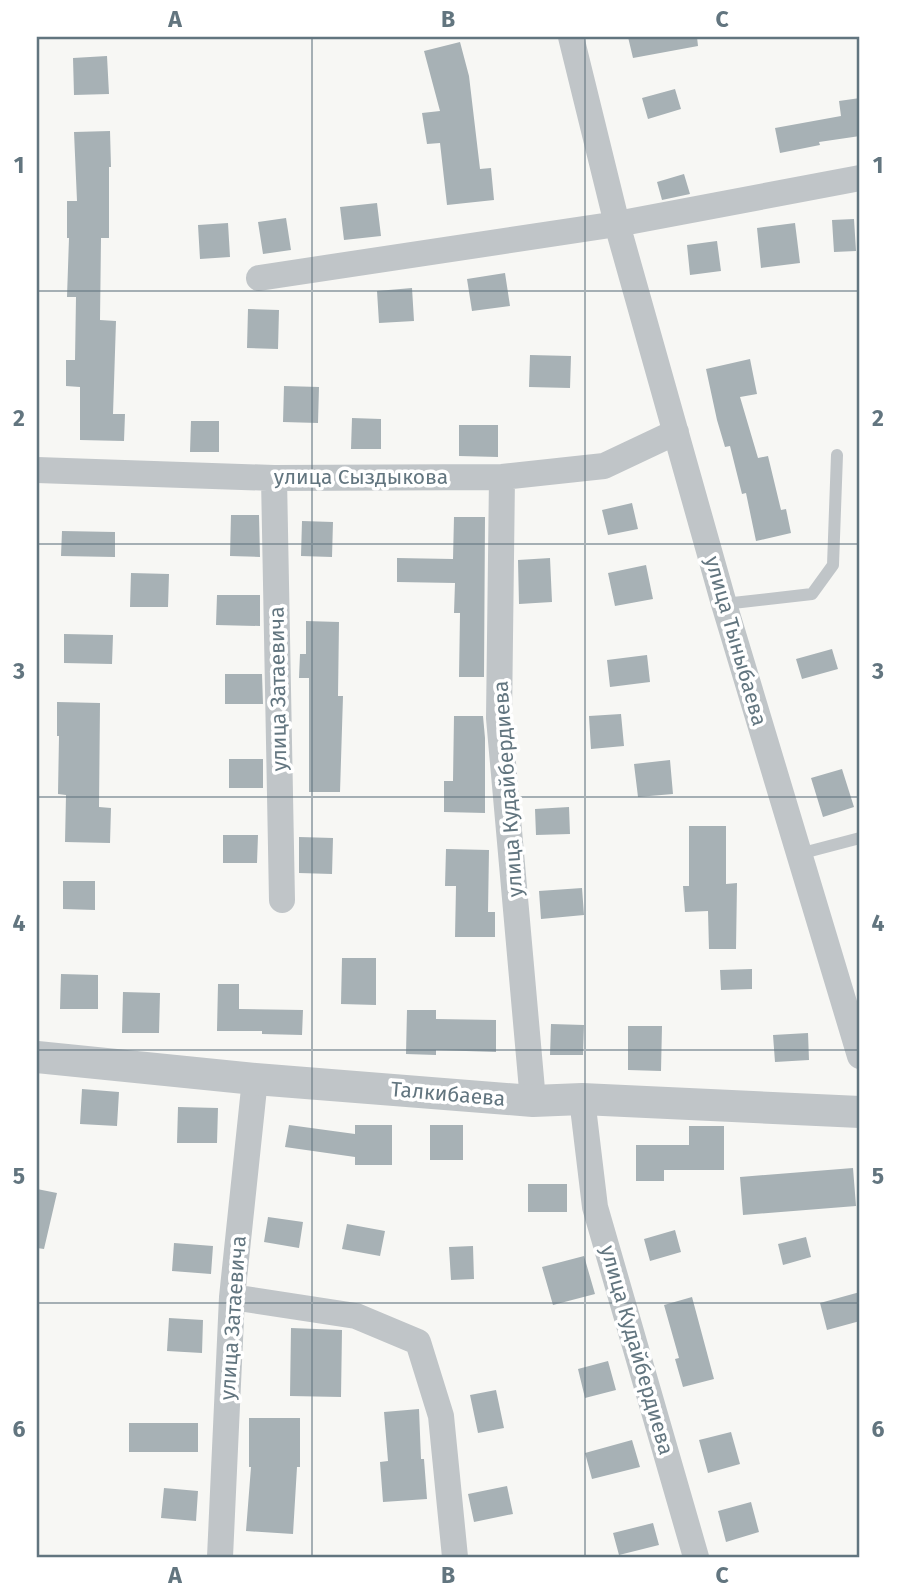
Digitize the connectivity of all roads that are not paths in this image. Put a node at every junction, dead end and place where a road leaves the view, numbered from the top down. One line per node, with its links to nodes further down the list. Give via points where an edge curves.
1 (571, 37): 3 (street, улица Тыныбаева)
2 (860, 178): 3 (street)
3 (617, 224): 4 (street); 5 (street, улица Тыныбаева)
4 (258, 278)
5 (676, 432): 8 (street, улица Сыздыкова, via 604,466); 10 (street, улица Тыныбаева)
6 (837, 455): 10 (lane, via 833,565 811,594)
7 (37, 470): 9 (street, улица Сыздыкова)
8 (502, 477): 9 (street, улица Сыздыкова); 18 (street, улица Кудайбердиева, via 499,718)
9 (274, 478): 13 (street, улица Затаевича)
10 (724, 604): 12 (street, улица Тыныбаева)
11 (860, 838): 12 (lane)
12 (800, 854): 14 (street, улица Тыныбаева)
13 (282, 900)
14 (860, 1056)
15 (37, 1057): 16 (street, Талкибаева)
16 (255, 1079): 18 (street, Талкибаева); 20 (street, улица Затаевича)
17 (582, 1099): 18 (street, Талкибаева); 19 (street, Талкибаева); 23 (street, улица Кудайбердиева, via 595,1207)
18 (533, 1101)
19 (860, 1112)
20 (232, 1297): 21 (street, улица Затаевича); 22 (street, via 356,1316 418,1342 441,1416)
21 (220, 1557)
22 (455, 1557)
23 (696, 1557)

